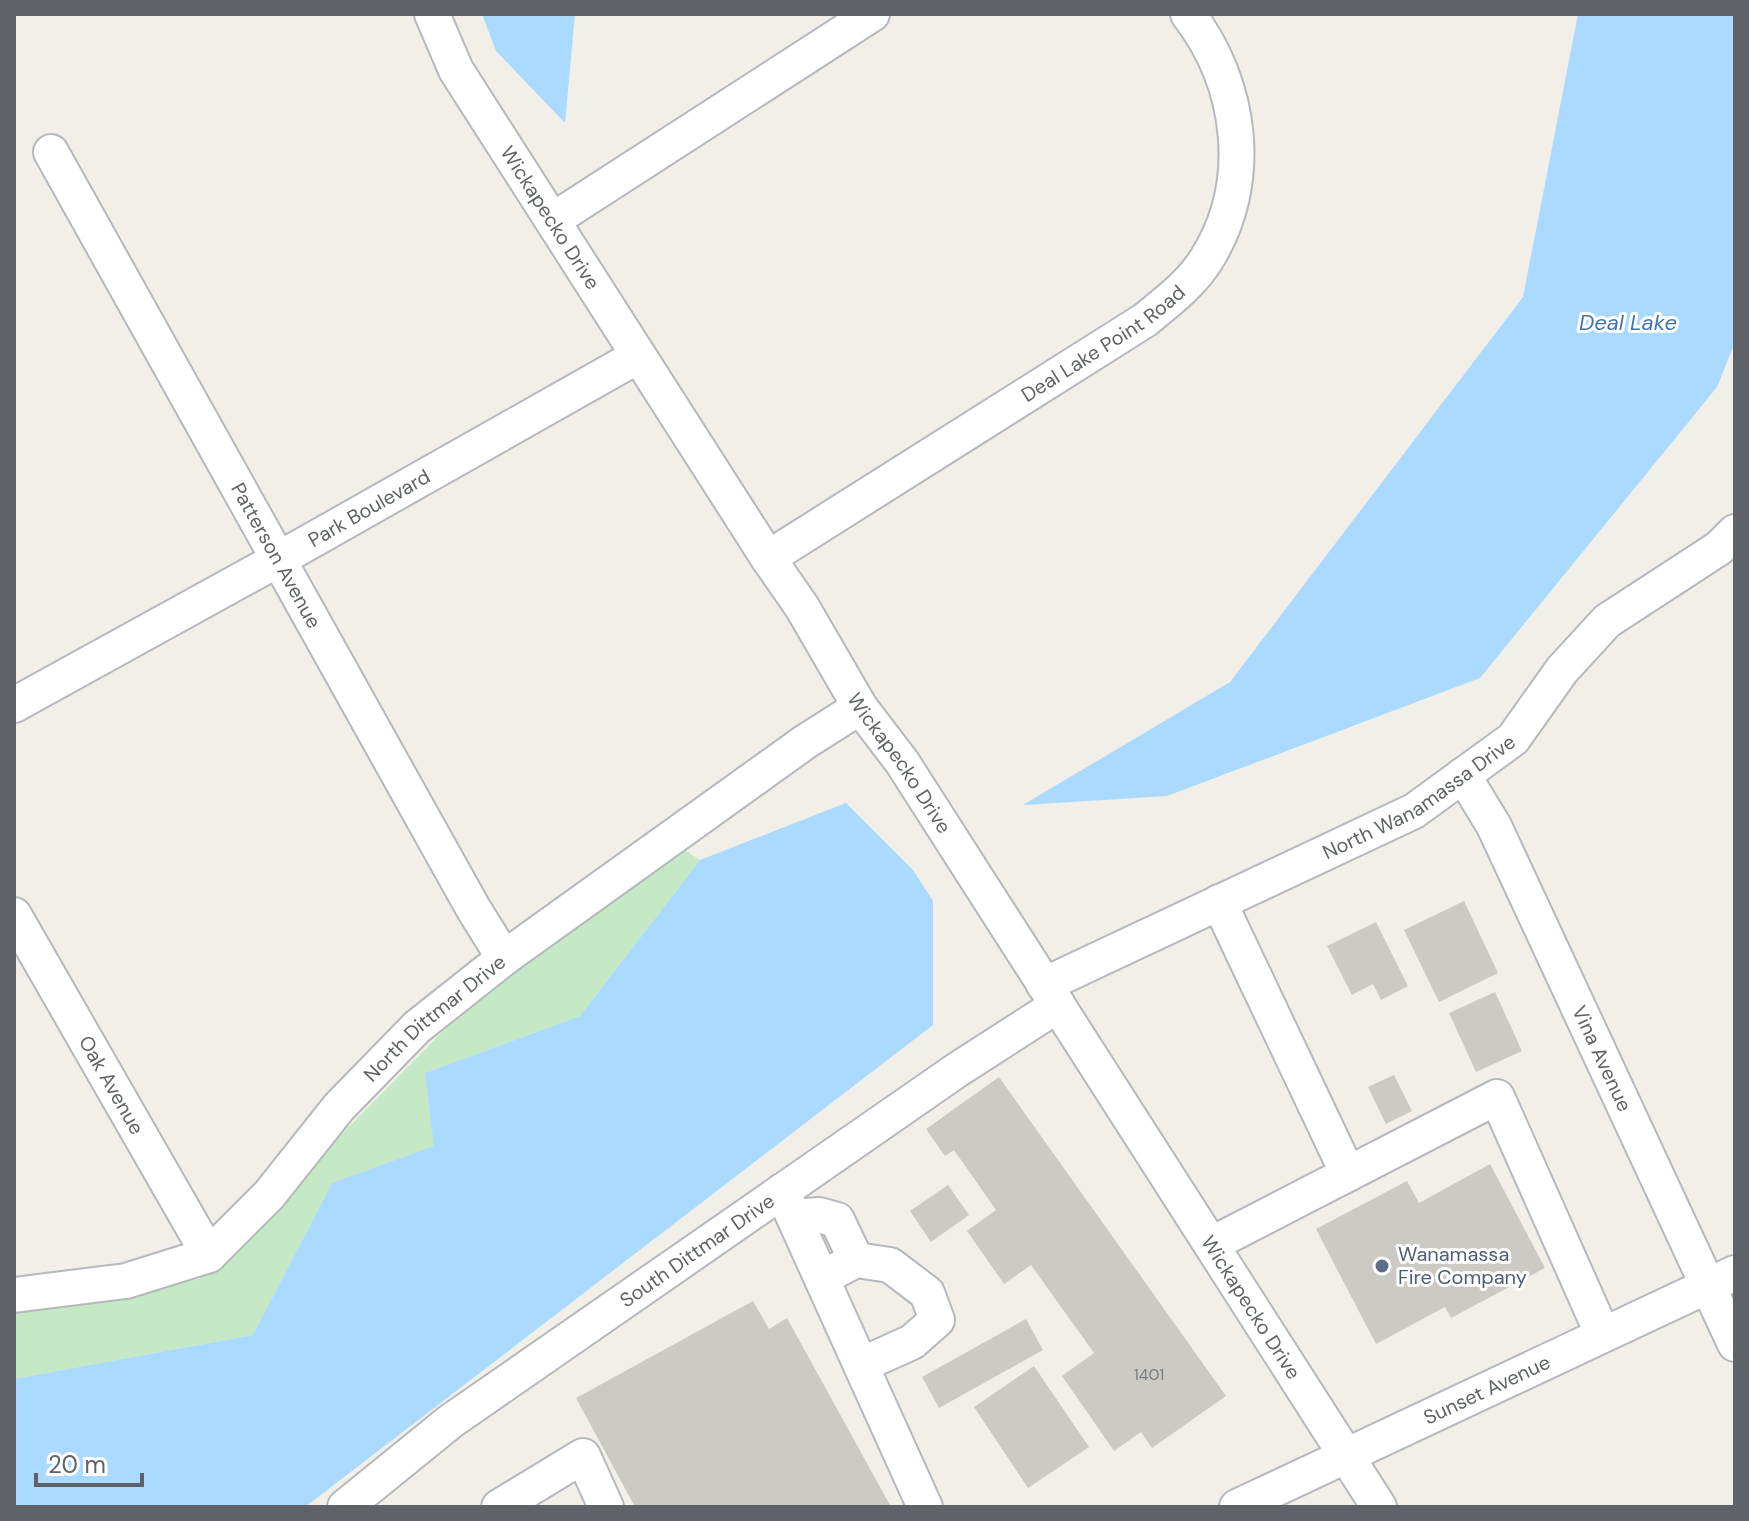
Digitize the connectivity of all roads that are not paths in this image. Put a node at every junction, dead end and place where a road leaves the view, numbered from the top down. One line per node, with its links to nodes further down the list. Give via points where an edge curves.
1 (432, 14): 5 (street, Wickapecko Drive, via 456,70)
2 (872, 14): 5 (street)
3 (1188, 14): 8 (street, Deal Lake Point Road, via 1219,65 1236,129 1233,196 1205,262 1145,320)
4 (51, 152): 9 (street, Patterson Avenue)
5 (553, 220): 6 (street, Wickapecko Drive)
6 (638, 356): 8 (street, Wickapecko Drive); 9 (street, Park Boulevard)
7 (1735, 532): 12 (street, North Wanamassa Drive, via 1719,548 1607,621 1562,670 1513,739)
8 (768, 558): 11 (street, Wickapecko Drive)
9 (279, 559): 10 (street, Park Boulevard); 15 (street, Patterson Avenue)
10 (14, 705)
11 (860, 707): 15 (street, North Dittmar Drive); 16 (street, Wickapecko Drive, via 902,762)
12 (1463, 775): 13 (street, North Wanamassa Drive, via 1414,811); 23 (street, Vina Avenue, via 1494,826)
13 (1219, 902): 16 (street, North Wanamassa Drive); 17 (street)
14 (14, 915): 20 (street, Oak Avenue)
15 (504, 958): 20 (street, North Dittmar Drive, via 381,1061 269,1195)
16 (1051, 995): 18 (street, South Dittmar Drive); 19 (street, Wickapecko Drive)
17 (1348, 1174): 19 (street); 25 (street, via 1497,1097)
18 (788, 1204): 21 (street, via 837,1220); 22 (street); 29 (street, South Dittmar Drive, via 451,1421)
19 (1212, 1244): 28 (street, Wickapecko Drive)
20 (209, 1255): 24 (street, North Dittmar Drive, via 126,1281)
21 (856, 1260): 22 (street); 27 (street, via 890,1265 927,1293 937,1320 912,1342)
22 (822, 1278): 27 (street)
23 (1721, 1279): 25 (street, Sunset Avenue); 26 (street, Vina Avenue)
24 (14, 1295)
25 (1602, 1333): 28 (street, Sunset Avenue)
26 (1735, 1344)
27 (861, 1365): 32 (street)
28 (1346, 1456): 33 (street, Sunset Avenue); 34 (street, Wickapecko Drive)
29 (345, 1507)
30 (499, 1507): 31 (street, via 583,1456)
31 (606, 1507)
32 (925, 1507)
33 (1237, 1507)
34 (1379, 1507)

